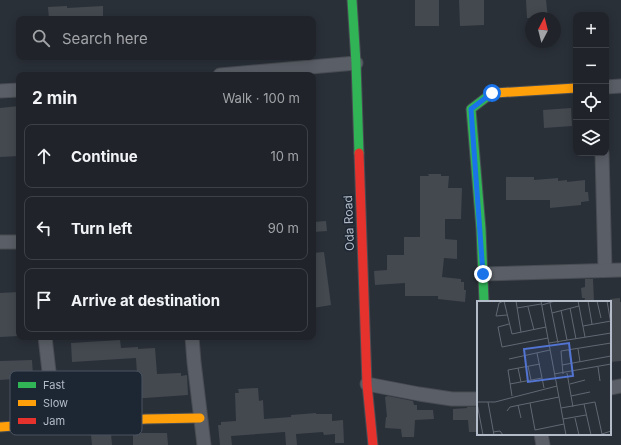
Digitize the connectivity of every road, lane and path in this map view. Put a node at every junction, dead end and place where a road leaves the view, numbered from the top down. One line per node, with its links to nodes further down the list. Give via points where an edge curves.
1 (352, 0): 2 (street, Oda Road)
2 (356, 63): 3 (street); 19 (street, Oda Road)
3 (254, 72)
4 (621, 86): 5 (street)
5 (609, 87)
6 (573, 88): 14 (street, via 492,93 471,109)
7 (16, 90): 8 (street)
8 (0, 91)
9 (602, 156): 12 (street)
10 (0, 242): 11 (street)
11 (16, 242)
12 (605, 270): 13 (street); 14 (street)
13 (621, 270)
14 (483, 274): 15 (street)
15 (484, 301)
16 (45, 340): 18 (street)
17 (192, 340): 23 (street)
18 (49, 371)
19 (367, 384): 22 (street, via 452,399); 29 (street, Oda Road)
20 (621, 386): 21 (street)
21 (611, 388)
22 (477, 399)
23 (200, 418): 24 (street); 28 (street)
24 (142, 420)
25 (10, 426): 26 (street)
26 (0, 427)
27 (541, 435): 30 (street)
28 (204, 445)
29 (373, 445)
30 (543, 445)

